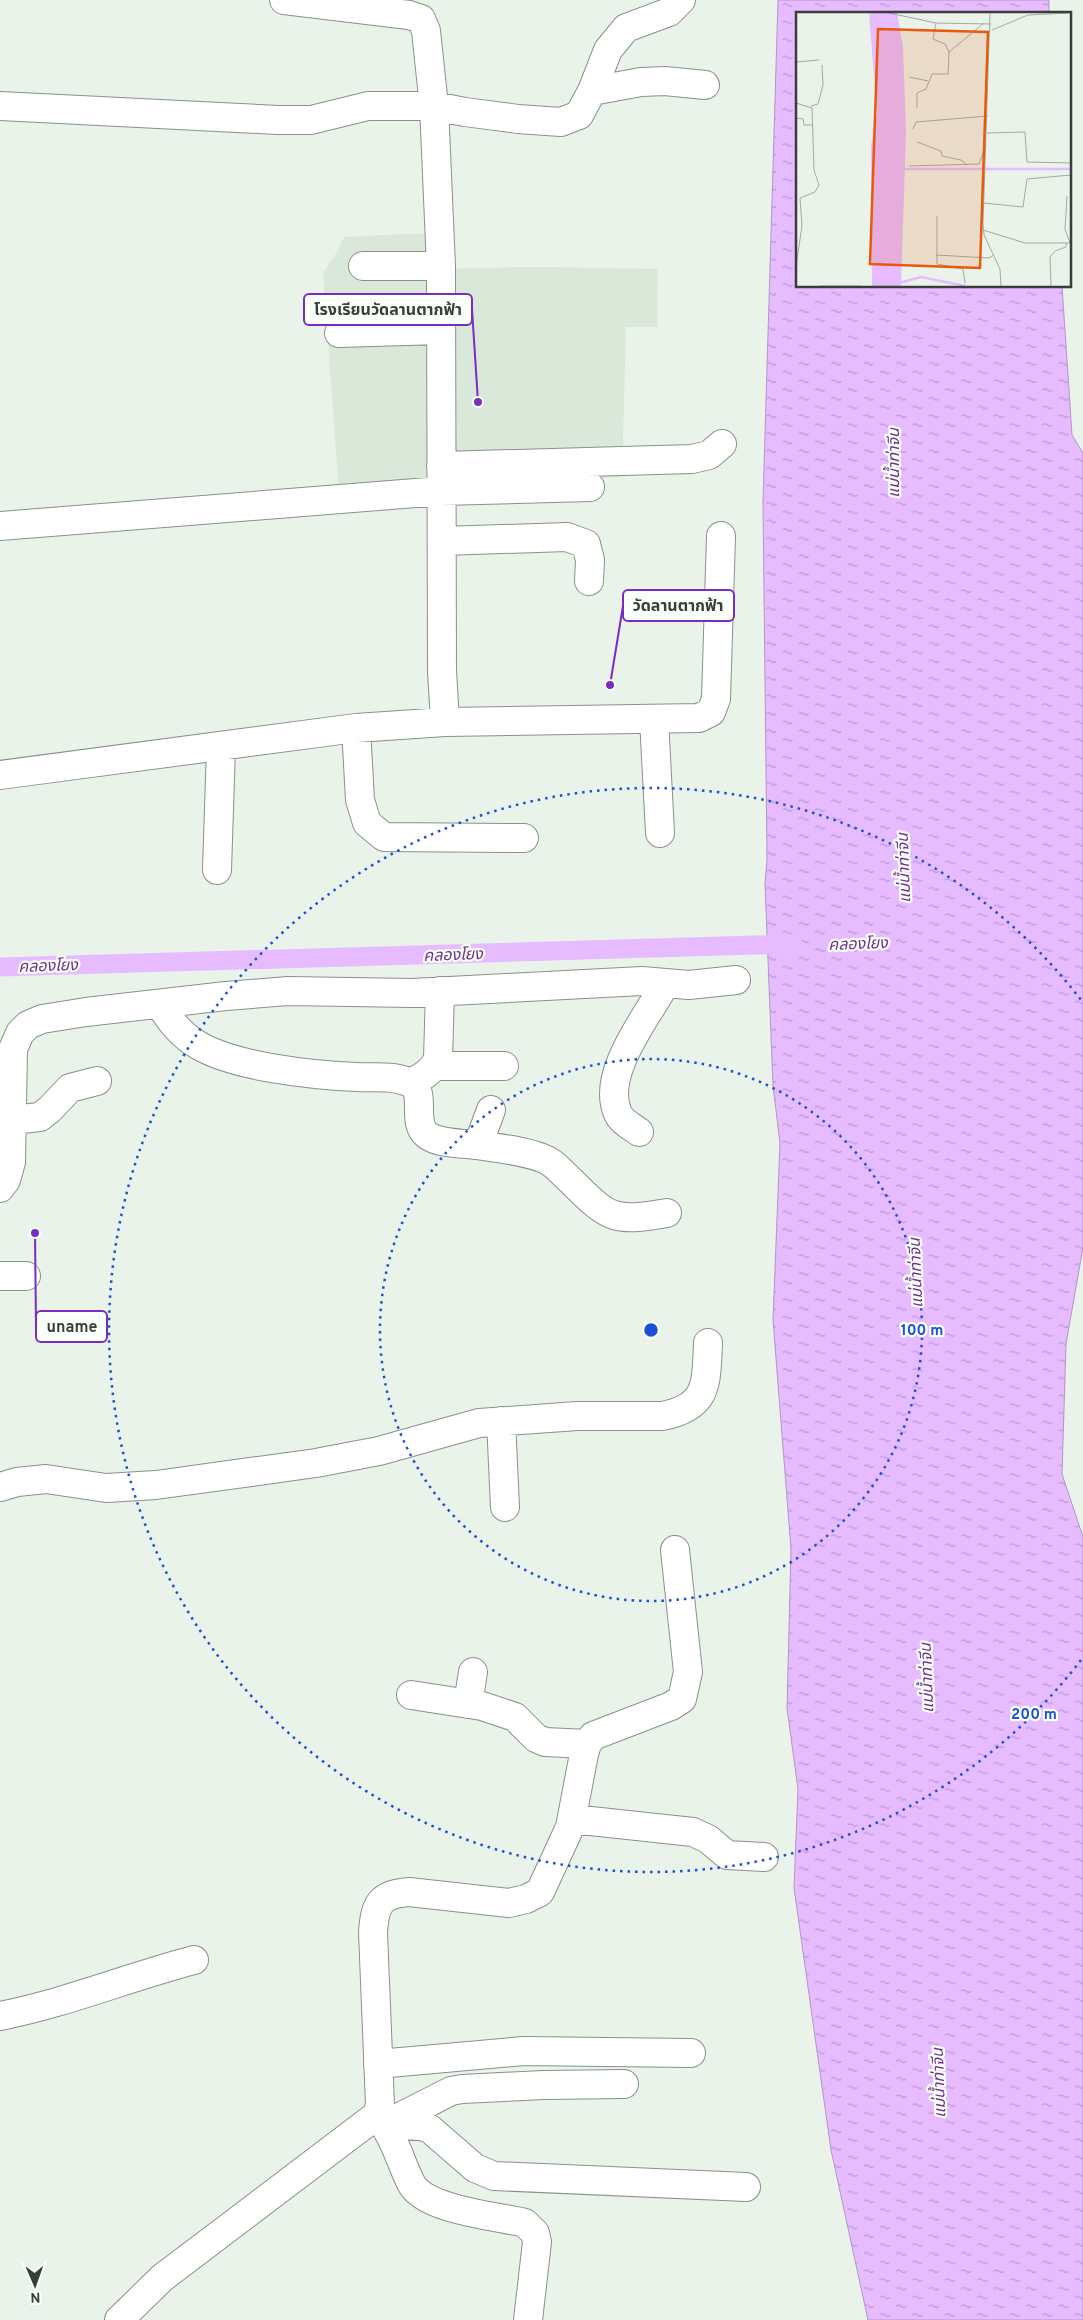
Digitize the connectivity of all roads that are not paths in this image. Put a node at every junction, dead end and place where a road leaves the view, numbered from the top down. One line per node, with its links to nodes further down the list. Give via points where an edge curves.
1 (292, 0): 3 (street, via 409,15)
2 (681, 0): 5 (street, via 669,12 626,28 608,50)
3 (421, 9): 7 (street)
4 (705, 84): 5 (street, via 641,82)
5 (592, 91): 7 (street, via 579,115 561,122)
6 (0, 106): 7 (street, via 311,120 368,106)
7 (434, 106): 9 (street)
8 (363, 266): 9 (street)
9 (440, 266): 10 (street)
10 (440, 330): 11 (street); 13 (street)
11 (338, 333)
12 (722, 444): 13 (street, via 709,455 692,458)
13 (441, 479): 14 (street); 15 (street); 17 (street)
14 (590, 487)
15 (0, 526)
16 (722, 536): 19 (street, via 716,699 711,712 699,718)
17 (442, 541): 18 (street, via 567,537 586,544 590,560); 20 (street)
18 (589, 581)
19 (654, 718): 20 (street); 24 (street)
20 (445, 722): 21 (street)
21 (356, 728): 22 (street); 25 (street, via 360,800 367,823 384,837)
22 (221, 747): 23 (street); 26 (street)
23 (0, 775)
24 (660, 833)
25 (524, 838)
26 (216, 870)
27 (736, 980): 28 (street)
28 (665, 984): 29 (street, via 633,981); 37 (street, via 620,1062 614,1091 617,1111 624,1122)
29 (440, 991): 30 (street, via 288,991); 31 (street, via 438,1059)
30 (160, 1004): 34 (street, via 168,1019 182,1033 197,1045 218,1054 307,1074 395,1078); 36 (street, via 77,1013 28,1024 13,1049)
31 (435, 1066): 32 (street); 34 (street)
32 (504, 1066)
33 (97, 1081): 36 (street, via 70,1088 40,1116)
34 (411, 1083): 38 (street, via 418,1090 419,1124 427,1135 442,1141)
35 (491, 1110): 38 (street)
36 (12, 1120): 39 (street, via 11,1162)
37 (639, 1132)
38 (478, 1145): 40 (street, via 555,1163 601,1210 620,1218)
39 (0, 1188)
40 (667, 1212)
41 (708, 1343): 42 (street, via 703,1388 700,1396 685,1411 662,1416 577,1416)
42 (501, 1421): 43 (street, via 479,1423 379,1451 316,1463 156,1485 106,1488 40,1479); 44 (street)
43 (0, 1487)
44 (505, 1507)
45 (675, 1550): 49 (street, via 688,1672 682,1699 593,1736)
46 (473, 1672): 48 (street)
47 (411, 1695): 48 (street)
48 (468, 1704): 49 (street, via 515,1717 536,1738 545,1742)
49 (587, 1744): 50 (street)
50 (572, 1819): 51 (street, via 694,1832 708,1838 727,1855); 55 (street, via 544,1888 536,1896 509,1903 409,1892 392,1893 382,1901 373,1932)
51 (764, 1857)
52 (194, 1960): 53 (street)
53 (0, 2016)
54 (692, 2053): 55 (street, via 524,2051)
55 (378, 2064): 57 (street)
56 (624, 2084): 57 (street, via 462,2089)
57 (384, 2124): 58 (street, via 430,2129 475,2168 494,2176); 59 (street, via 162,2278); 60 (street, via 412,2185 419,2193 440,2204 525,2223 535,2233 537,2242)
58 (746, 2187)
59 (119, 2320)
60 (528, 2320)

